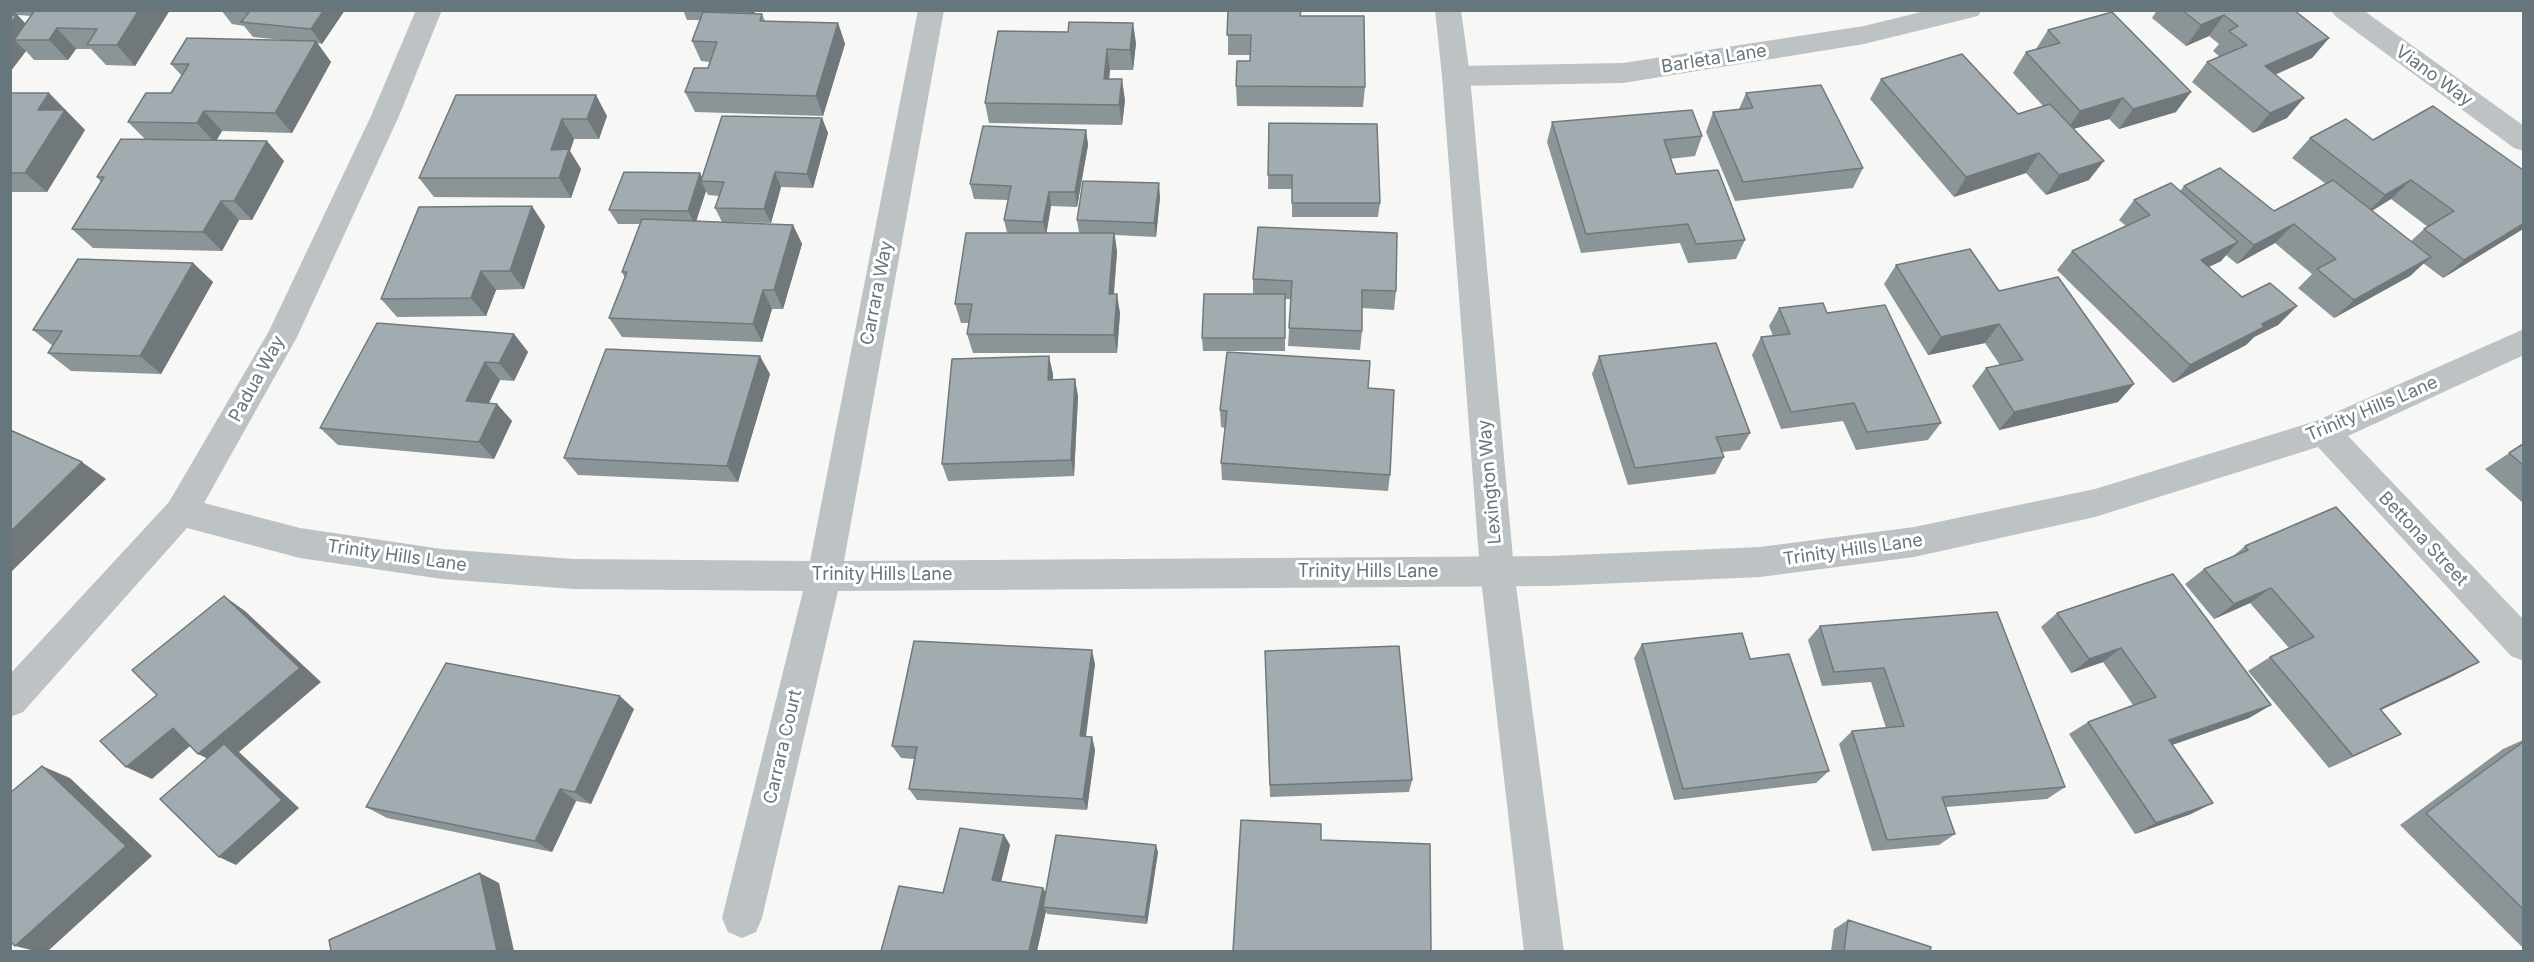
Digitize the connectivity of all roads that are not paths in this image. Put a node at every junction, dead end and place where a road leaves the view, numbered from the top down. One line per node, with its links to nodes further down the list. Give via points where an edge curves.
1 (429, 10): 10 (street, Padua Way, via 385,116 282,337)
2 (931, 10): 12 (street, Carrara Way)
3 (1448, 10): 6 (street, Lexington Way)
4 (1969, 10): 6 (street, Barleta Lane, via 1864,35 1623,74)
5 (2344, 10): 7 (street, Viano Way)
6 (1456, 76): 11 (street, Lexington Way)
7 (2523, 141)
8 (2523, 341): 9 (street, Trinity Hills Lane)
9 (2324, 432): 11 (street, Trinity Hills Lane, via 2095,504 1914,543 1760,562 1604,570); 13 (street, Bettona Street)
10 (181, 512): 12 (street, Trinity Hills Lane, via 300,543 442,564 573,574); 14 (street, Padua Way)
11 (1497, 570): 12 (street, Trinity Hills Lane); 16 (street, Lexington Way)
12 (824, 576): 15 (street, Carrara Court)
13 (2523, 645)
14 (10, 700)
15 (742, 918)
16 (1544, 951)

